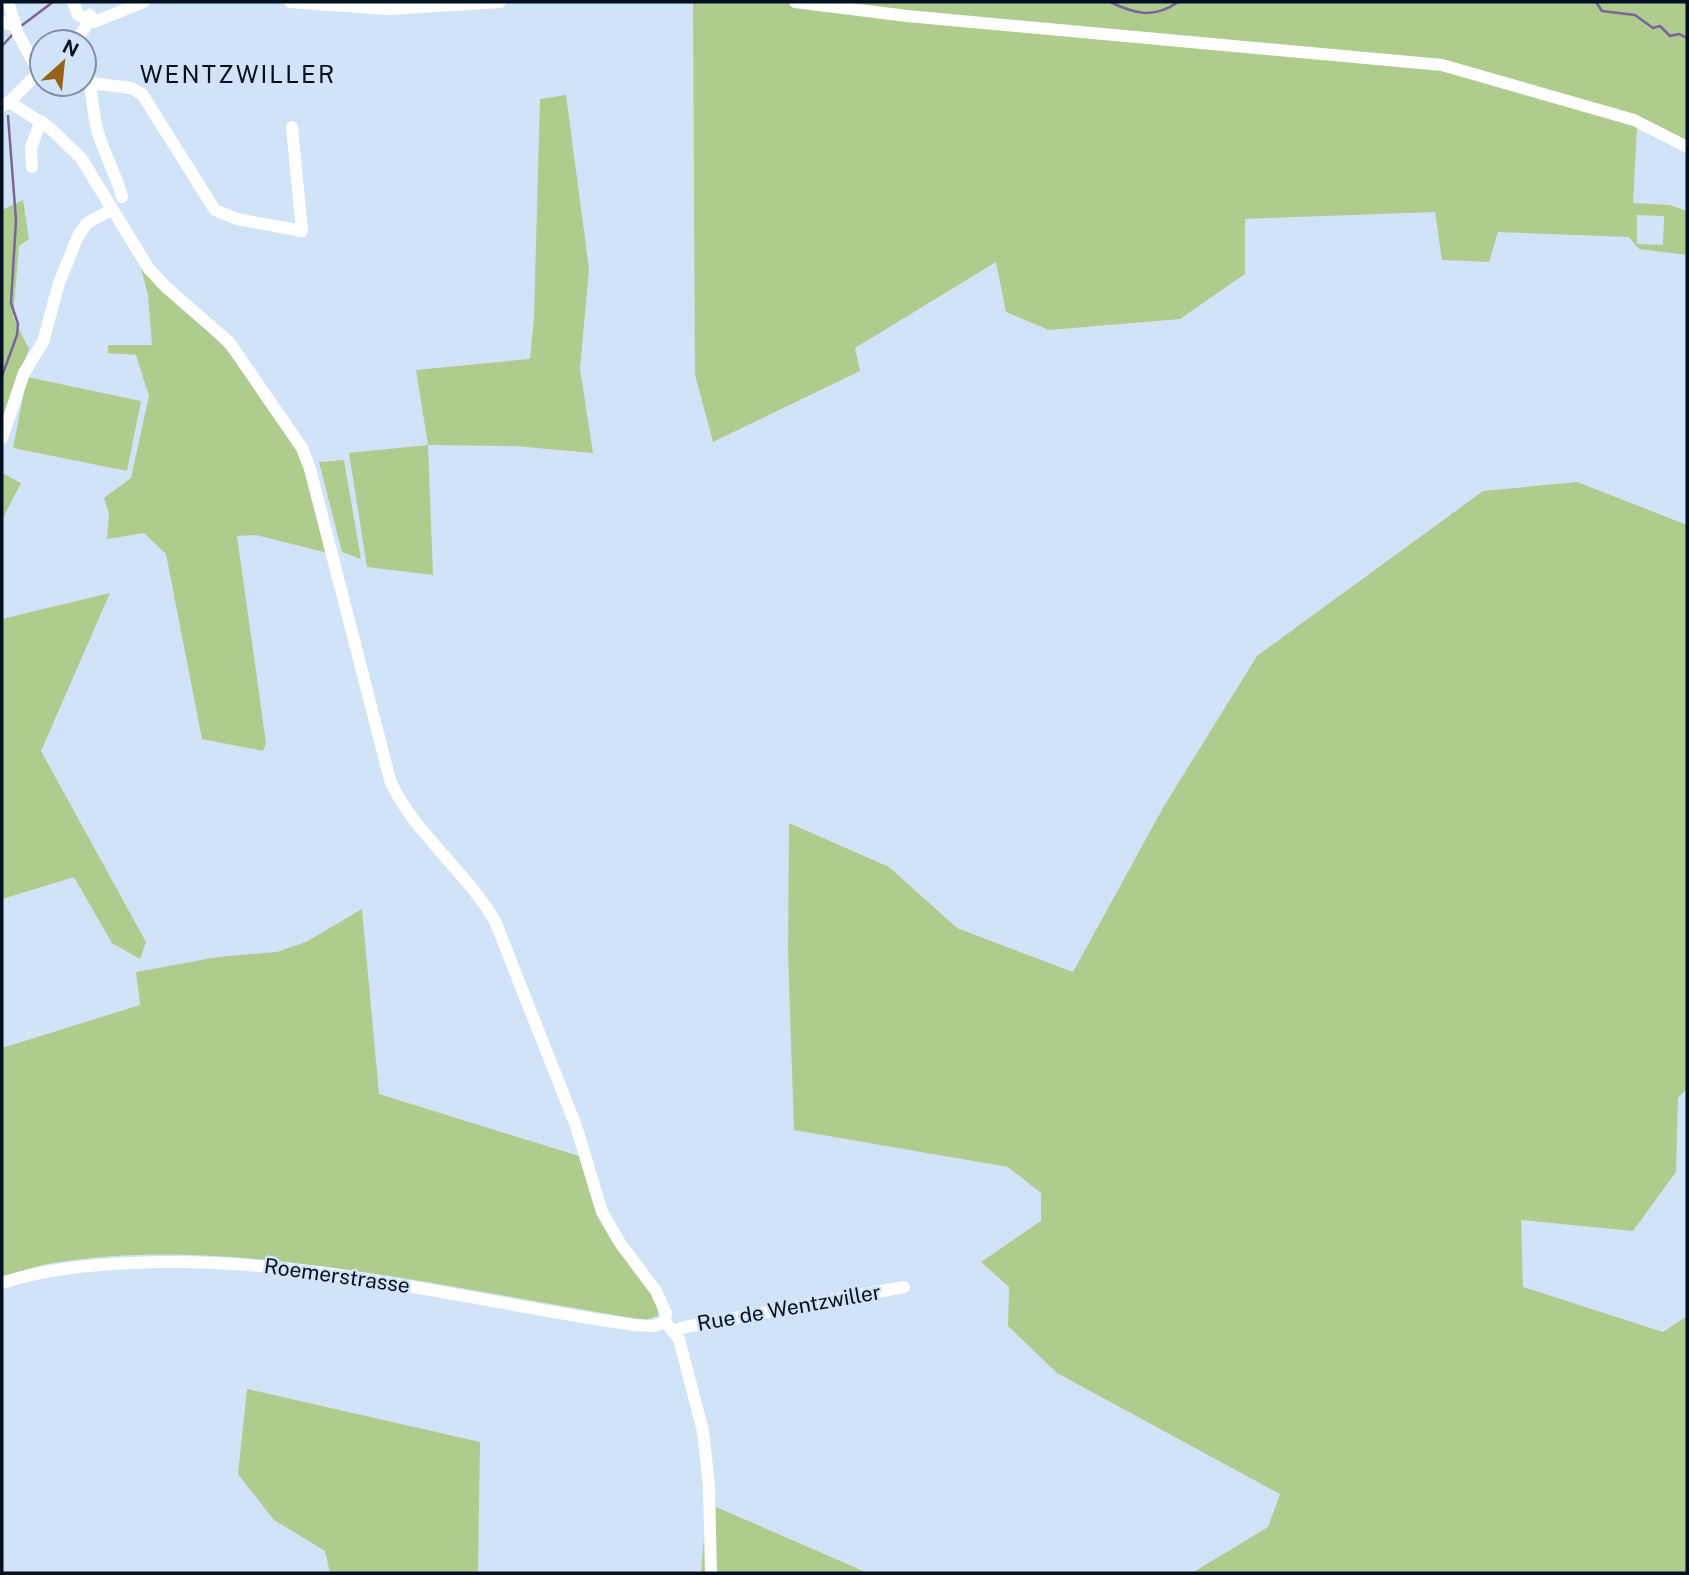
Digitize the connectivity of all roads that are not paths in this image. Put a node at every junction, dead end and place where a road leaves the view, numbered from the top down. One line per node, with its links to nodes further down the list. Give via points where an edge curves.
1 (8, 2): 10 (street)
2 (73, 2): 7 (street)
3 (144, 2): 7 (street, via 99,21)
4 (289, 2): 5 (street, via 394,9)
5 (500, 2)
6 (795, 2): 18 (street, via 1442,65 1634,120)
7 (89, 18): 9 (street)
8 (2, 22): 10 (street)
9 (83, 28)
10 (16, 29): 11 (street)
11 (28, 49)
12 (28, 83): 15 (street)
13 (98, 84): 17 (street, via 142,94 215,210 237,219 302,231)
14 (92, 98): 20 (street, via 122,198 122,208)
15 (6, 104): 16 (street)
16 (41, 121): 19 (street, via 31,147); 20 (street, via 85,163)
17 (292, 127)
18 (1687, 147)
19 (32, 167)
20 (113, 212): 21 (street, via 87,223 78,236 43,342 24,373); 24 (street, via 155,275 229,342 302,448 394,789 495,921 576,1126 602,1212 656,1291)
21 (2, 438)
22 (4, 1282): 24 (street, Roemerstrasse, via 82,1265 221,1262 377,1280 634,1325)
23 (904, 1287): 24 (street, Rue de Wentzwiller)
24 (670, 1327): 25 (street, via 681,1346 703,1431)
25 (711, 1573)

